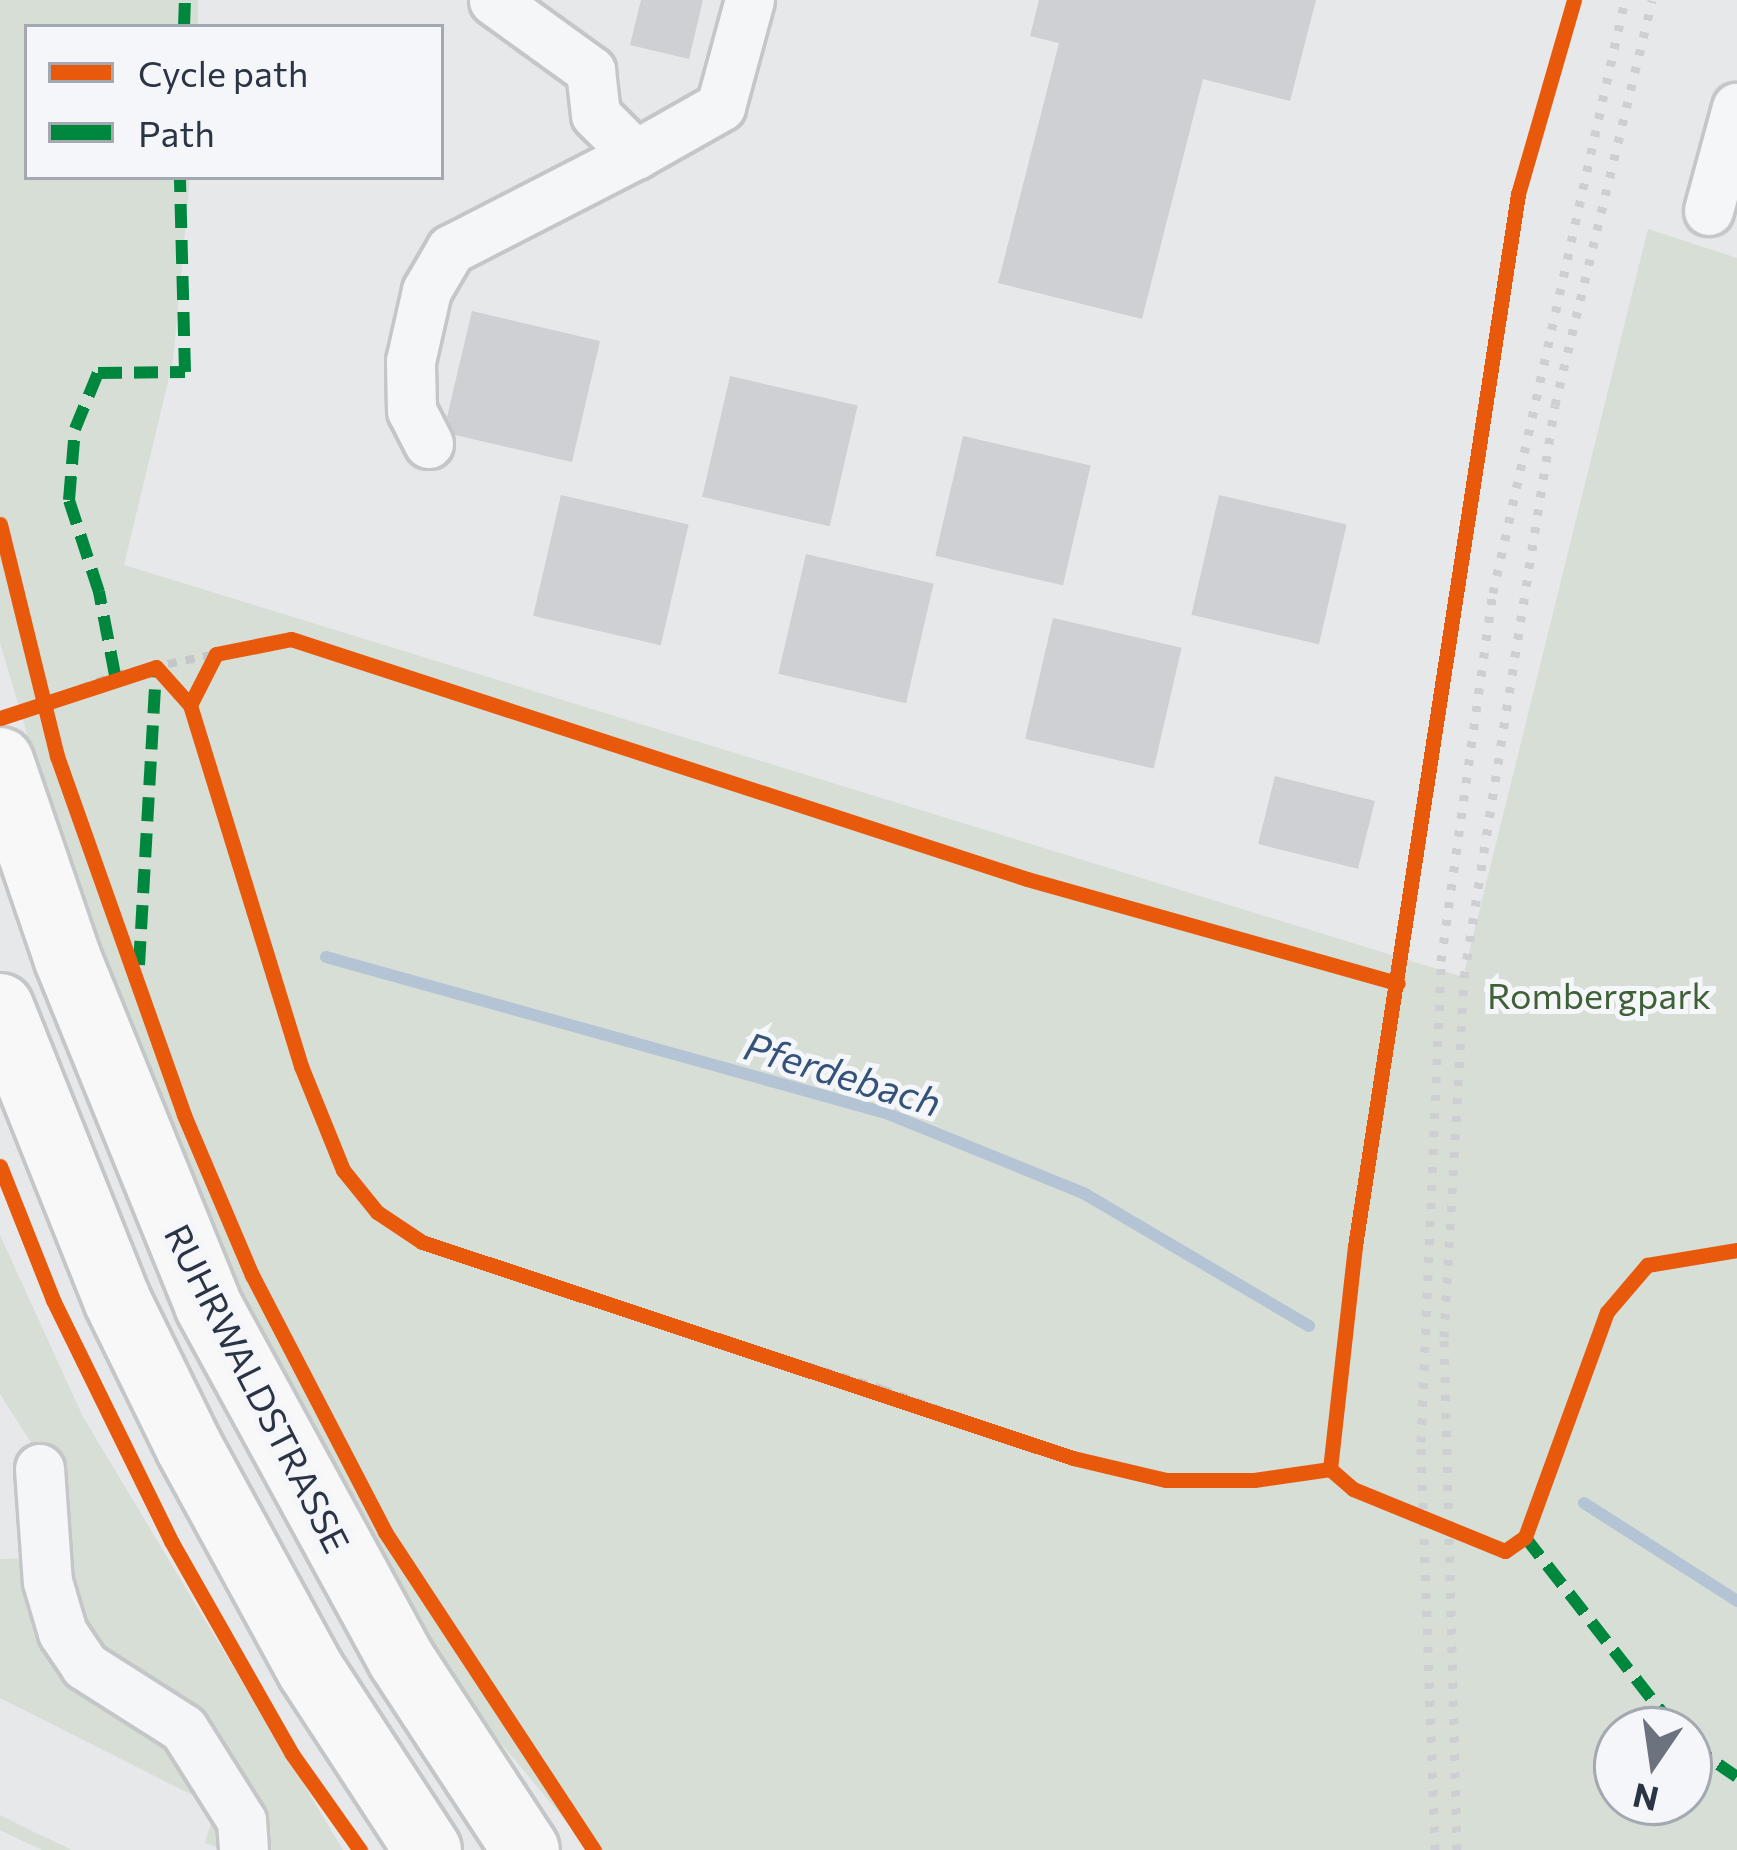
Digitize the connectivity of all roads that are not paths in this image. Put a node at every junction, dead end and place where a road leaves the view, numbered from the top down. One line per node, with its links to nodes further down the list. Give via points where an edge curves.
1 (493, 0): 4 (lane, via 591,71 596,115)
2 (745, 18): 4 (lane, via 722,107)
3 (1737, 109): 5 (lane)
4 (636, 155): 6 (lane, via 451,250 428,291 411,362 412,411)
5 (1709, 211)
6 (429, 444)
7 (0, 761): 12 (highway, RUHRWALDSTRASSE, via 83,999 208,1305 401,1659)
8 (0, 1007): 11 (highway, via 117,1300 189,1447 310,1669)
9 (40, 1469): 10 (lane, via 48,1582 63,1633 85,1666 184,1729 242,1822)
10 (244, 1850)
11 (428, 1850)
12 (526, 1850)

